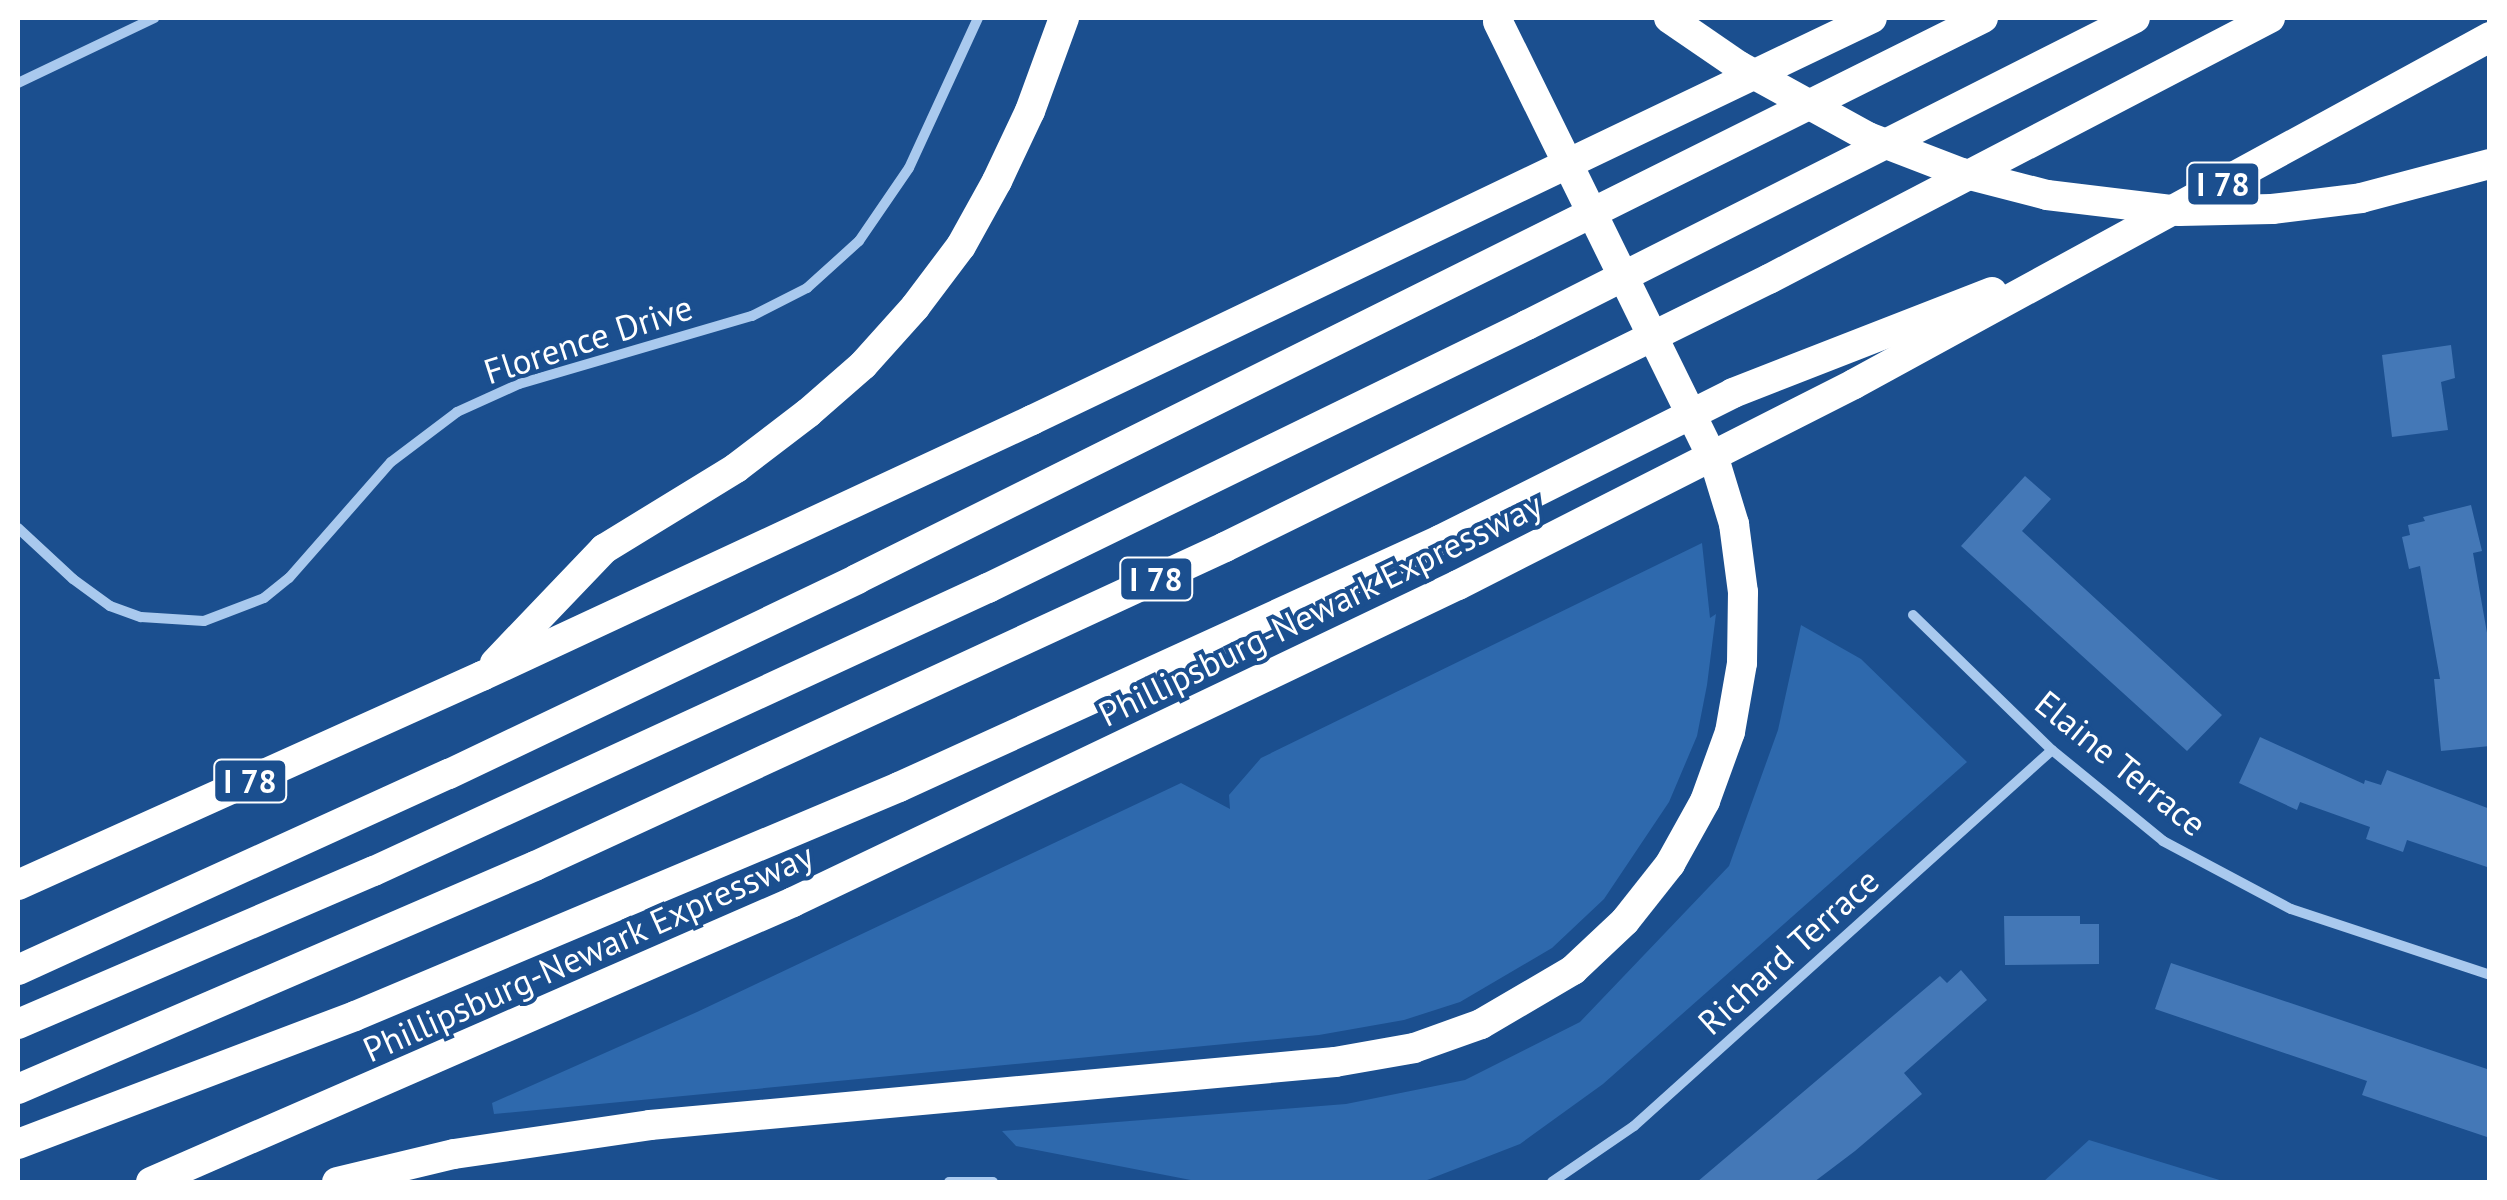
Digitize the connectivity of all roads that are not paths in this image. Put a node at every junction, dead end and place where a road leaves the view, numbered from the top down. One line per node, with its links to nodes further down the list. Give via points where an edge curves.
1 (154, 18): 11 (street)
2 (978, 18): 14 (street, Florence Drive, via 909,168 859,241 807,288 752,316 518,384 456,412 391,462 289,578 236,612 204,621 140,618 73,579)
3 (1064, 18): 16 (highway, via 997,181 961,246 915,306 808,412 736,468 604,548)
4 (1669, 18): 12 (highway, bridge, via 1779,90 1868,136 1962,173 2046,195 2179,211 2272,208 2362,198)
5 (1872, 18): 16 (highway, I 78)
6 (1982, 18): 19 (highway, via 857,580)
7 (2135, 18): 21 (highway, I 78, via 988,588 374,871)
8 (2270, 18): 22 (highway, I 78, via 1769,279 1225,547 536,866)
9 (1496, 19): 25 (highway, bridge, via 1716,466 1734,524 1743,592 1742,663 1730,732 1705,801 1670,864 1625,921 1573,970 1481,1024 1414,1048 1334,1062 650,1126 454,1154)
10 (2490, 36): 13 (highway, Phillipsburg-Newark Expressway / I 78)
11 (18, 83)
12 (2490, 164)
13 (2114, 244): 23 (highway, via 1733,393 1168,667 639,899); 24 (highway, Phillipsburg-Newark Expressway / I 78, via 1704,462 1062,777 542,1014)
14 (18, 528)
15 (1914, 615): 17 (street, Elaine Terrace)
16 (482, 676): 18 (highway, I 78)
17 (2052, 750): 20 (street, Elaine Terrace, via 2163,841 2227,877 2291,909); 28 (street, Richard Terrace, via 1634,1126)
18 (18, 886)
19 (18, 970)
20 (2490, 975)
21 (18, 1024)
22 (18, 1089)
23 (18, 1144)
24 (151, 1182)
25 (337, 1182)
26 (949, 1182): 27 (street)
27 (993, 1182)
28 (1552, 1182)

